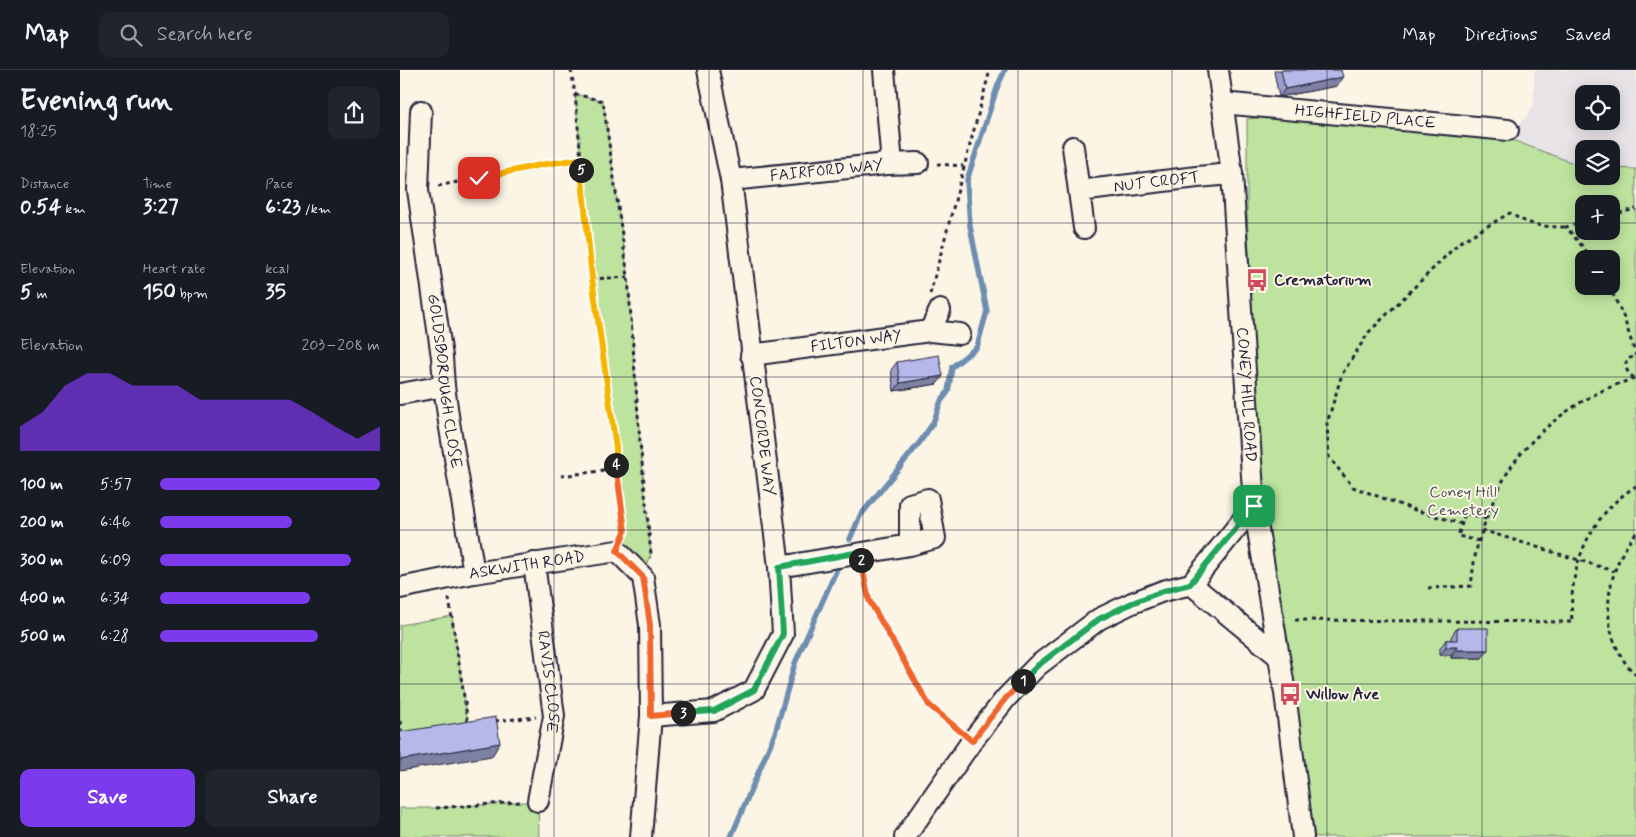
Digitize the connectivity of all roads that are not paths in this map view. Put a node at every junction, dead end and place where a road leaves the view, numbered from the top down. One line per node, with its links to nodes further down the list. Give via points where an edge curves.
1 (708, 70): 11 (street, CONCORDE WAY)
2 (1218, 70): 4 (street, CONEY HILL ROAD)
3 (889, 73): 9 (street, FAIRFORD WAY, via 891,153)
4 (1222, 103): 6 (street, HIGHFIELD PLACE); 10 (street, CONEY HILL ROAD)
5 (421, 111): 13 (street, GOLDSBOROUGH CLOSE)
6 (1508, 130)
7 (1073, 146): 12 (street)
8 (918, 163): 9 (street)
9 (887, 164): 11 (street, FAIRFORD WAY)
10 (1232, 174): 12 (street, NUT CROFT); 21 (street, CONEY HILL ROAD)
11 (731, 180): 18 (street, CONCORDE WAY)
12 (1079, 191): 14 (street)
13 (409, 192): 19 (street, GOLDSBOROUGH CLOSE, via 442,357)
14 (1084, 228)
15 (940, 310): 16 (street)
16 (930, 331): 17 (street, FILTON WAY); 18 (street, FILTON WAY)
17 (960, 334)
18 (752, 354): 24 (street, CONCORDE WAY)
19 (444, 386): 20 (street); 25 (street, GOLDSBOROUGH CLOSE)
20 (400, 394)
21 (1254, 506): 26 (street); 28 (street, CONEY HILL ROAD)
22 (910, 545): 24 (street)
23 (534, 563): 25 (street, ASKWITH ROAD); 29 (street, ASKWITH ROAD, via 617,551 643,577 650,625); 30 (street, RAVIS CLOSE, via 554,716)
24 (779, 567): 29 (street, CONCORDE WAY, via 783,634 754,690 714,711)
25 (474, 573): 27 (street, ASKWITH ROAD)
26 (1190, 584): 28 (street); 31 (street, via 1163,591 1099,619 1037,666 972,741)
27 (400, 588)
28 (1278, 656): 33 (street, CONEY HILL ROAD)
29 (651, 716): 32 (street)
30 (538, 801)
31 (907, 836)
32 (641, 837)
33 (1303, 837)

